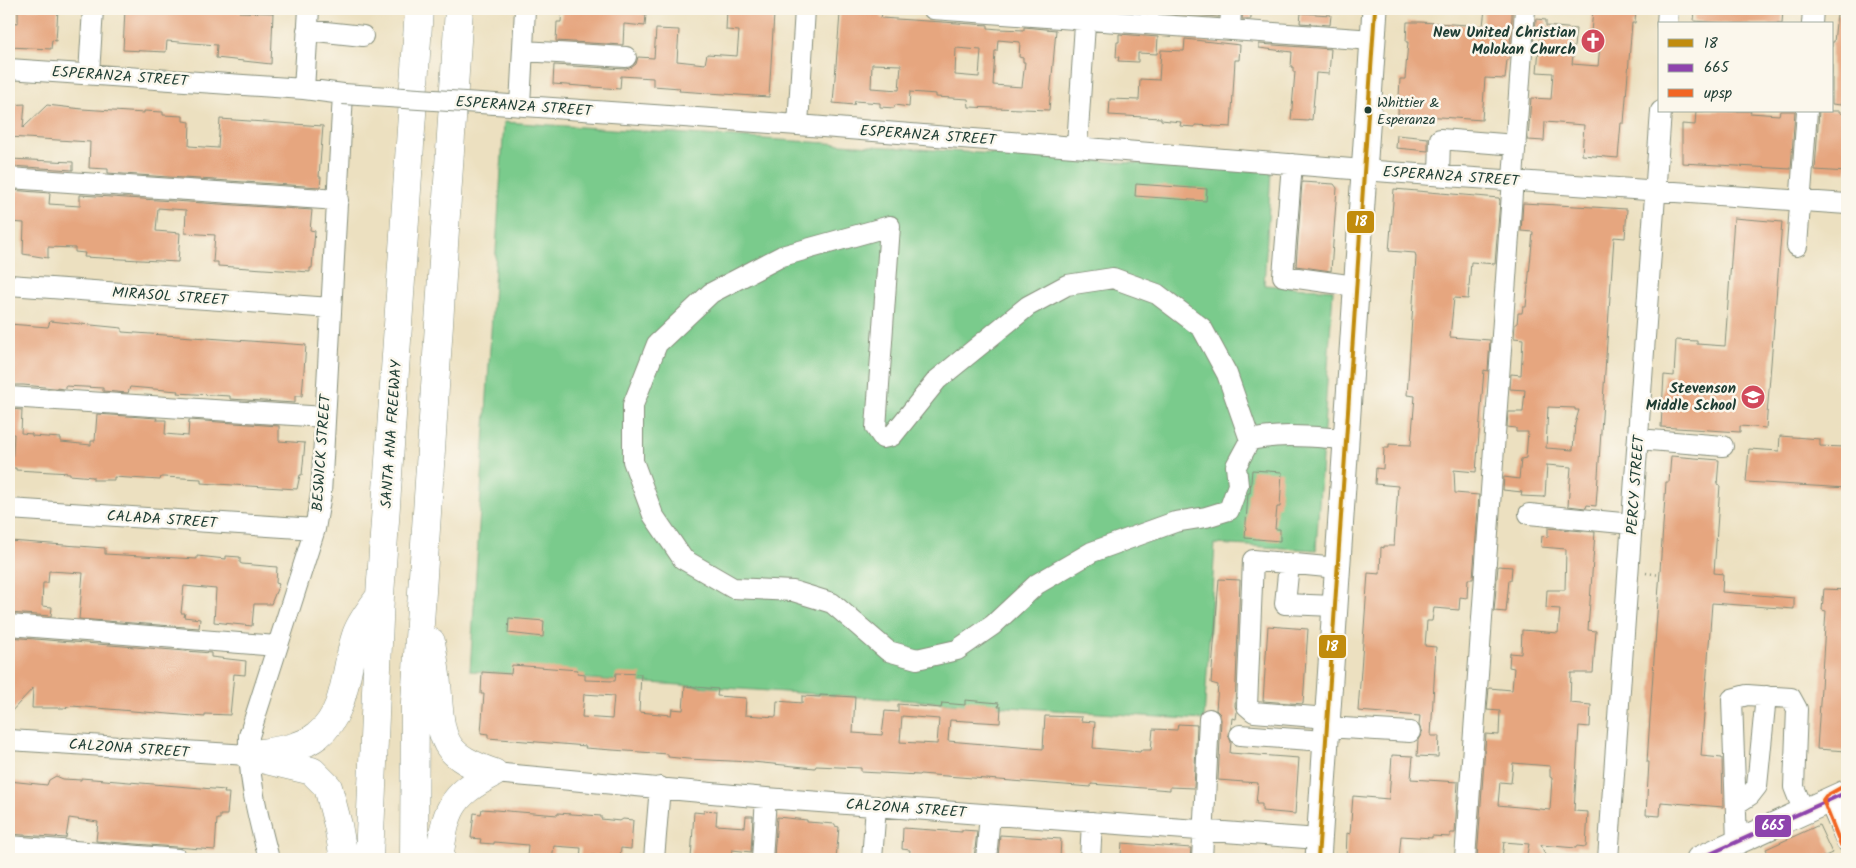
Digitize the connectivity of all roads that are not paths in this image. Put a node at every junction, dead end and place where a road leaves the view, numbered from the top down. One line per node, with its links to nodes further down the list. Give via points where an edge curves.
1 (93, 9): 23 (street)
2 (309, 9): 16 (street)
3 (419, 9): 58 (highway, SANTA ANA FREEWAY)
4 (460, 9): 57 (highway)
5 (526, 9): 20 (street)
6 (804, 9): 29 (street)
7 (943, 9): 13 (street)
8 (1231, 9): 17 (street)
9 (1375, 9): 19 (main road)
10 (1525, 9): 30 (street)
11 (1668, 9): 14 (street)
12 (1813, 9): 15 (street)
13 (1086, 14): 17 (street); 31 (street)
14 (1667, 22)
15 (1812, 22)
16 (307, 30): 18 (street); 24 (street)
17 (1230, 30): 19 (street)
18 (362, 36)
19 (1373, 40): 33 (main road)
20 (523, 51): 21 (street); 26 (street)
21 (626, 57)
22 (9, 69): 23 (street, ESPERANZA STREET)
23 (89, 74): 24 (street, ESPERANZA STREET)
24 (304, 89): 25 (street, ESPERANZA STREET)
25 (343, 94): 26 (street, ESPERANZA STREET, bridge); 38 (street, BESWICK STREET)
26 (520, 105): 29 (street, ESPERANZA STREET)
27 (1661, 112): 37 (street, PERCY STREET)
28 (1806, 112): 39 (street)
29 (798, 125): 31 (street, ESPERANZA STREET)
30 (1516, 145): 34 (street, via 1440,139); 36 (street)
31 (1077, 146): 32 (street, ESPERANZA STREET)
32 (1292, 164): 33 (street, ESPERANZA STREET); 43 (street, via 1283,276)
33 (1363, 170): 34 (street, ESPERANZA STREET); 43 (main road)
34 (1439, 176): 36 (street, ESPERANZA STREET)
35 (9, 178): 38 (street)
36 (1513, 181): 37 (street, ESPERANZA STREET); 95 (street)
37 (1655, 191): 39 (street, ESPERANZA STREET); 48 (street, PERCY STREET)
38 (338, 200): 44 (street, BESWICK STREET)
39 (1801, 201): 40 (street, ESPERANZA STREET); 41 (street)
40 (1847, 204)
41 (1797, 246)
42 (9, 285): 44 (street, MIRASOL STREET)
43 (1356, 286): 47 (main road)
44 (330, 308): 46 (street, BESWICK STREET)
45 (9, 397): 46 (street)
46 (325, 417): 54 (street, BESWICK STREET, via 321,494)
47 (1345, 439): 49 (street, via 1269,436); 56 (main road)
48 (1638, 439): 50 (street); 53 (street, PERCY STREET)
49 (1250, 440): 49 (street, via 1236,466 1238,485 1229,510 1193,511 1175,522 1092,552 1037,584 993,625 957,650 917,659 888,651 832,603 793,591 733,588 684,559 653,515 633,461 633,405 657,344 711,293 782,256 890,226 876,428 883,438 892,436 937,380 1028,306 1067,285 1113,278 1157,294 1202,328 1227,374)
50 (1723, 446)
51 (9, 509): 54 (street, CALADA STREET)
52 (1529, 514): 53 (street)
53 (1632, 524): 96 (street, PERCY STREET)
54 (315, 529): 61 (street, BESWICK STREET)
55 (1289, 564): 56 (street); 59 (street, via 1285,604); 64 (street, via 1253,560 1247,706 1254,712)
56 (1337, 568): 59 (main road)
57 (424, 584): 69 (highway, via 440,719 446,742 462,760); 87 (highway, via 415,702)
58 (380, 596): 68 (highway, via 356,633 340,701 330,723 318,736 298,746); 86 (highway, SANTA ANA FREEWAY)
59 (1334, 606): 64 (main road)
60 (9, 624): 61 (street)
61 (277, 646): 68 (street, BESWICK STREET, via 249,736)
62 (1766, 696): 73 (street, via 1757,786); 73 (street, via 1747,695 1732,699); 75 (street, via 1791,698 1798,709 1794,787)
63 (1209, 719): 78 (street)
64 (1326, 729): 65 (street); 66 (street); 82 (main road)
65 (1410, 732)
66 (1240, 735)
67 (9, 740): 68 (street, CALZONA STREET)
68 (248, 755): 84 (street, BESWICK STREET, via 253,798); 85 (highway, via 312,771 323,781 333,804)
69 (494, 773): 70 (street, CALZONA STREET); 88 (highway, via 457,797 448,817)
70 (660, 787): 72 (street, CALZONA STREET); 89 (street)
71 (1838, 796): 75 (main road); 80 (street)
72 (766, 798): 74 (street, CALZONA STREET); 90 (street)
73 (1736, 804): 79 (street)
74 (876, 806): 76 (street, CALZONA STREET); 91 (street)
75 (1804, 812): 79 (main road)
76 (990, 815): 77 (street, CALZONA STREET); 92 (street)
77 (1092, 822): 78 (street, CALZONA STREET); 93 (street)
78 (1204, 830): 82 (street, CALZONA STREET); 94 (street)
79 (1737, 842): 97 (main road)
80 (1847, 842)
81 (9, 846): 83 (street)
82 (1318, 849)
83 (178, 859)
84 (269, 859)
85 (344, 859)
86 (369, 859)
87 (414, 859)
88 (439, 859)
89 (654, 859)
90 (762, 859)
91 (872, 859)
92 (986, 859)
93 (1090, 859)
94 (1202, 859)
95 (1465, 859)
96 (1608, 859)
97 (1699, 859)

